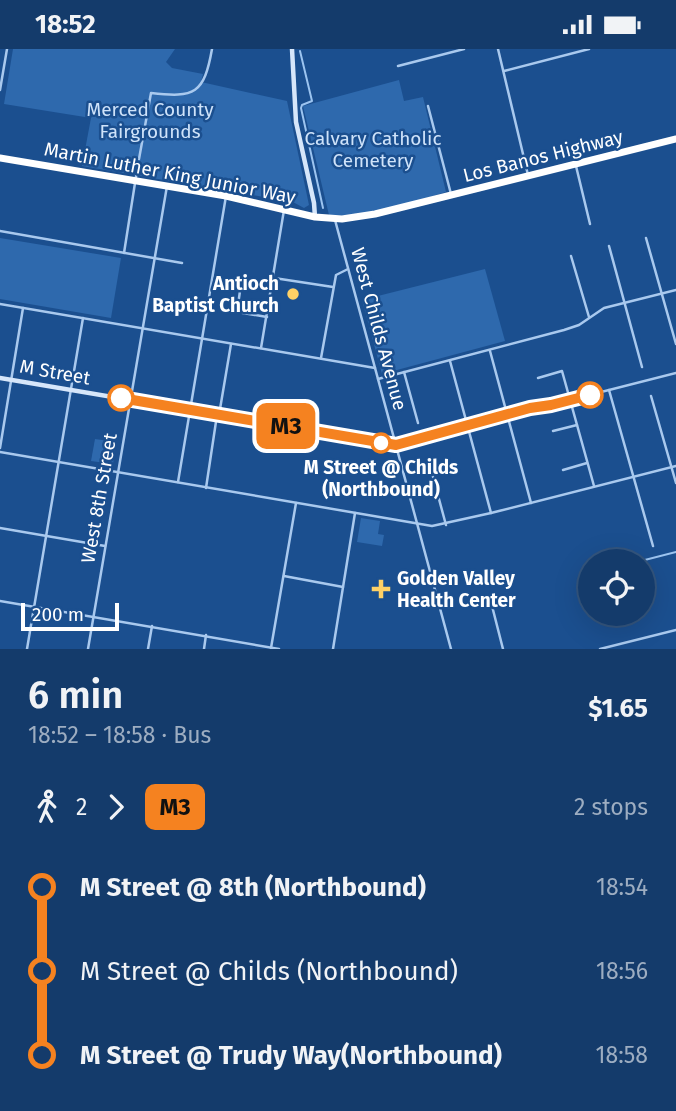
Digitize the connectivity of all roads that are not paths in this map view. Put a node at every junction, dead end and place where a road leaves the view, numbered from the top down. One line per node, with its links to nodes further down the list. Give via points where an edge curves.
1 (7, 49): 9 (street)
2 (212, 49): 16 (street, via 204,80 189,94 151,93)
3 (292, 49): 21 (street, via 294,109)
4 (464, 49): 7 (street)
5 (498, 49): 8 (street)
6 (589, 49): 8 (street)
7 (398, 66)
8 (503, 72): 15 (street)
9 (1, 84): 10 (street)
10 (0, 90)
11 (428, 106): 18 (street)
12 (676, 139): 14 (highway, Los Banos Highway)
13 (0, 158): 16 (highway, Martin Luther King Junior Way)
14 (576, 163): 15 (highway, Los Banos Highway); 23 (street)
15 (528, 175): 18 (highway, Los Banos Highway)
16 (135, 181): 17 (highway, Martin Luther King Junior Way); 27 (street)
17 (167, 186): 19 (highway, Martin Luther King Junior Way); 29 (street, West 8th Street)
18 (451, 195): 22 (highway, Los Banos Highway)
19 (226, 196): 20 (highway, Martin Luther King Junior Way); 44 (street)
20 (284, 210): 21 (highway, Martin Luther King Junior Way); 32 (street)
21 (315, 218): 22 (highway, Martin Luther King Junior Way)
22 (335, 220): 31 (street, West Childs Avenue)
23 (590, 224)
24 (0, 232): 27 (street)
25 (646, 238): 36 (street)
26 (609, 246): 37 (street)
27 (124, 253): 29 (street)
28 (571, 256): 41 (street)
29 (154, 258): 30 (street); 43 (street, West 8th Street)
30 (182, 263)
31 (348, 269): 34 (street, via 336,275); 52 (street, West Childs Avenue)
32 (274, 277): 34 (street); 40 (street)
33 (245, 285): 40 (street, via 237,312)
34 (333, 288): 49 (street)
35 (676, 290): 36 (street)
36 (662, 293): 37 (street); 46 (street)
37 (624, 303): 41 (street); 51 (street)
38 (0, 304): 39 (street)
39 (23, 308): 42 (street); 57 (street)
40 (267, 317): 47 (street)
41 (589, 317): 48 (street, via 572,328)
42 (83, 319): 43 (street); 59 (street)
43 (142, 328): 44 (street); 62 (street, West 8th Street)
44 (202, 339): 45 (street); 64 (street)
45 (232, 344): 47 (street); 66 (street)
46 (676, 344)
47 (261, 349): 49 (street)
48 (490, 349): 50 (street); 65 (street)
49 (320, 359): 52 (street)
50 (450, 360): 53 (street); 68 (street)
51 (642, 367)
52 (375, 368): 58 (street, West Childs Avenue)
53 (404, 372): 58 (street); 67 (street)
54 (676, 373): 60 (street)
55 (0, 377): 57 (street, M Street)
56 (538, 378): 63 (street, via 562,372)
57 (12, 379): 59 (street, M Street); 72 (street)
58 (378, 379): 71 (street, West Childs Avenue)
59 (71, 389): 62 (street, M Street); 73 (street)
60 (609, 390): 63 (street); 79 (street)
61 (650, 396): 76 (street)
62 (130, 399): 64 (street, M Street); 78 (street, West 8th Street)
63 (571, 400): 65 (street); 69 (street)
64 (190, 410): 66 (street, M Street); 80 (street)
65 (507, 414): 68 (street); 85 (street)
66 (218, 415): 71 (street, M Street); 83 (street)
67 (418, 423)
68 (467, 425): 71 (street); 87 (street)
69 (578, 425): 70 (street); 75 (street)
70 (553, 431)
71 (396, 445): 88 (street, West Childs Avenue)
72 (0, 450): 73 (street)
73 (59, 462): 78 (street); 91 (street)
74 (429, 462): 89 (street)
75 (588, 463): 77 (street); 82 (street)
76 (674, 466): 79 (street); 81 (street)
77 (563, 470)
78 (118, 472): 80 (street); 92 (street, West 8th Street)
79 (633, 477): 82 (street); 93 (street)
80 (178, 482): 83 (street)
81 (676, 483)
82 (595, 487): 85 (street)
83 (206, 488): 84 (street)
84 (296, 503): 86 (street); 94 (street)
85 (531, 503): 87 (street)
86 (355, 513): 88 (street); 95 (street)
87 (491, 513): 89 (street)
88 (417, 524): 89 (street); 110 (street, West Childs Avenue)
89 (446, 525)
90 (0, 528): 91 (street)
91 (46, 535): 92 (street); 98 (street)
92 (105, 546): 99 (street, West 8th Street)
93 (653, 546)
94 (284, 576): 95 (street); 103 (street)
95 (343, 587): 109 (street)
96 (0, 601): 98 (street)
97 (491, 603): 111 (street)
98 (34, 606): 99 (street); 104 (street)
99 (93, 616): 100 (street); 105 (street, West 8th Street)
100 (152, 626): 102 (street); 106 (street)
101 (676, 630): 112 (street)
102 (206, 635): 103 (street); 107 (street)
103 (271, 648): 108 (street)
104 (27, 649)
105 (88, 649)
106 (148, 649)
107 (204, 649)
108 (279, 649)
109 (333, 649)
110 (451, 649)
111 (503, 649)
112 (600, 649)

